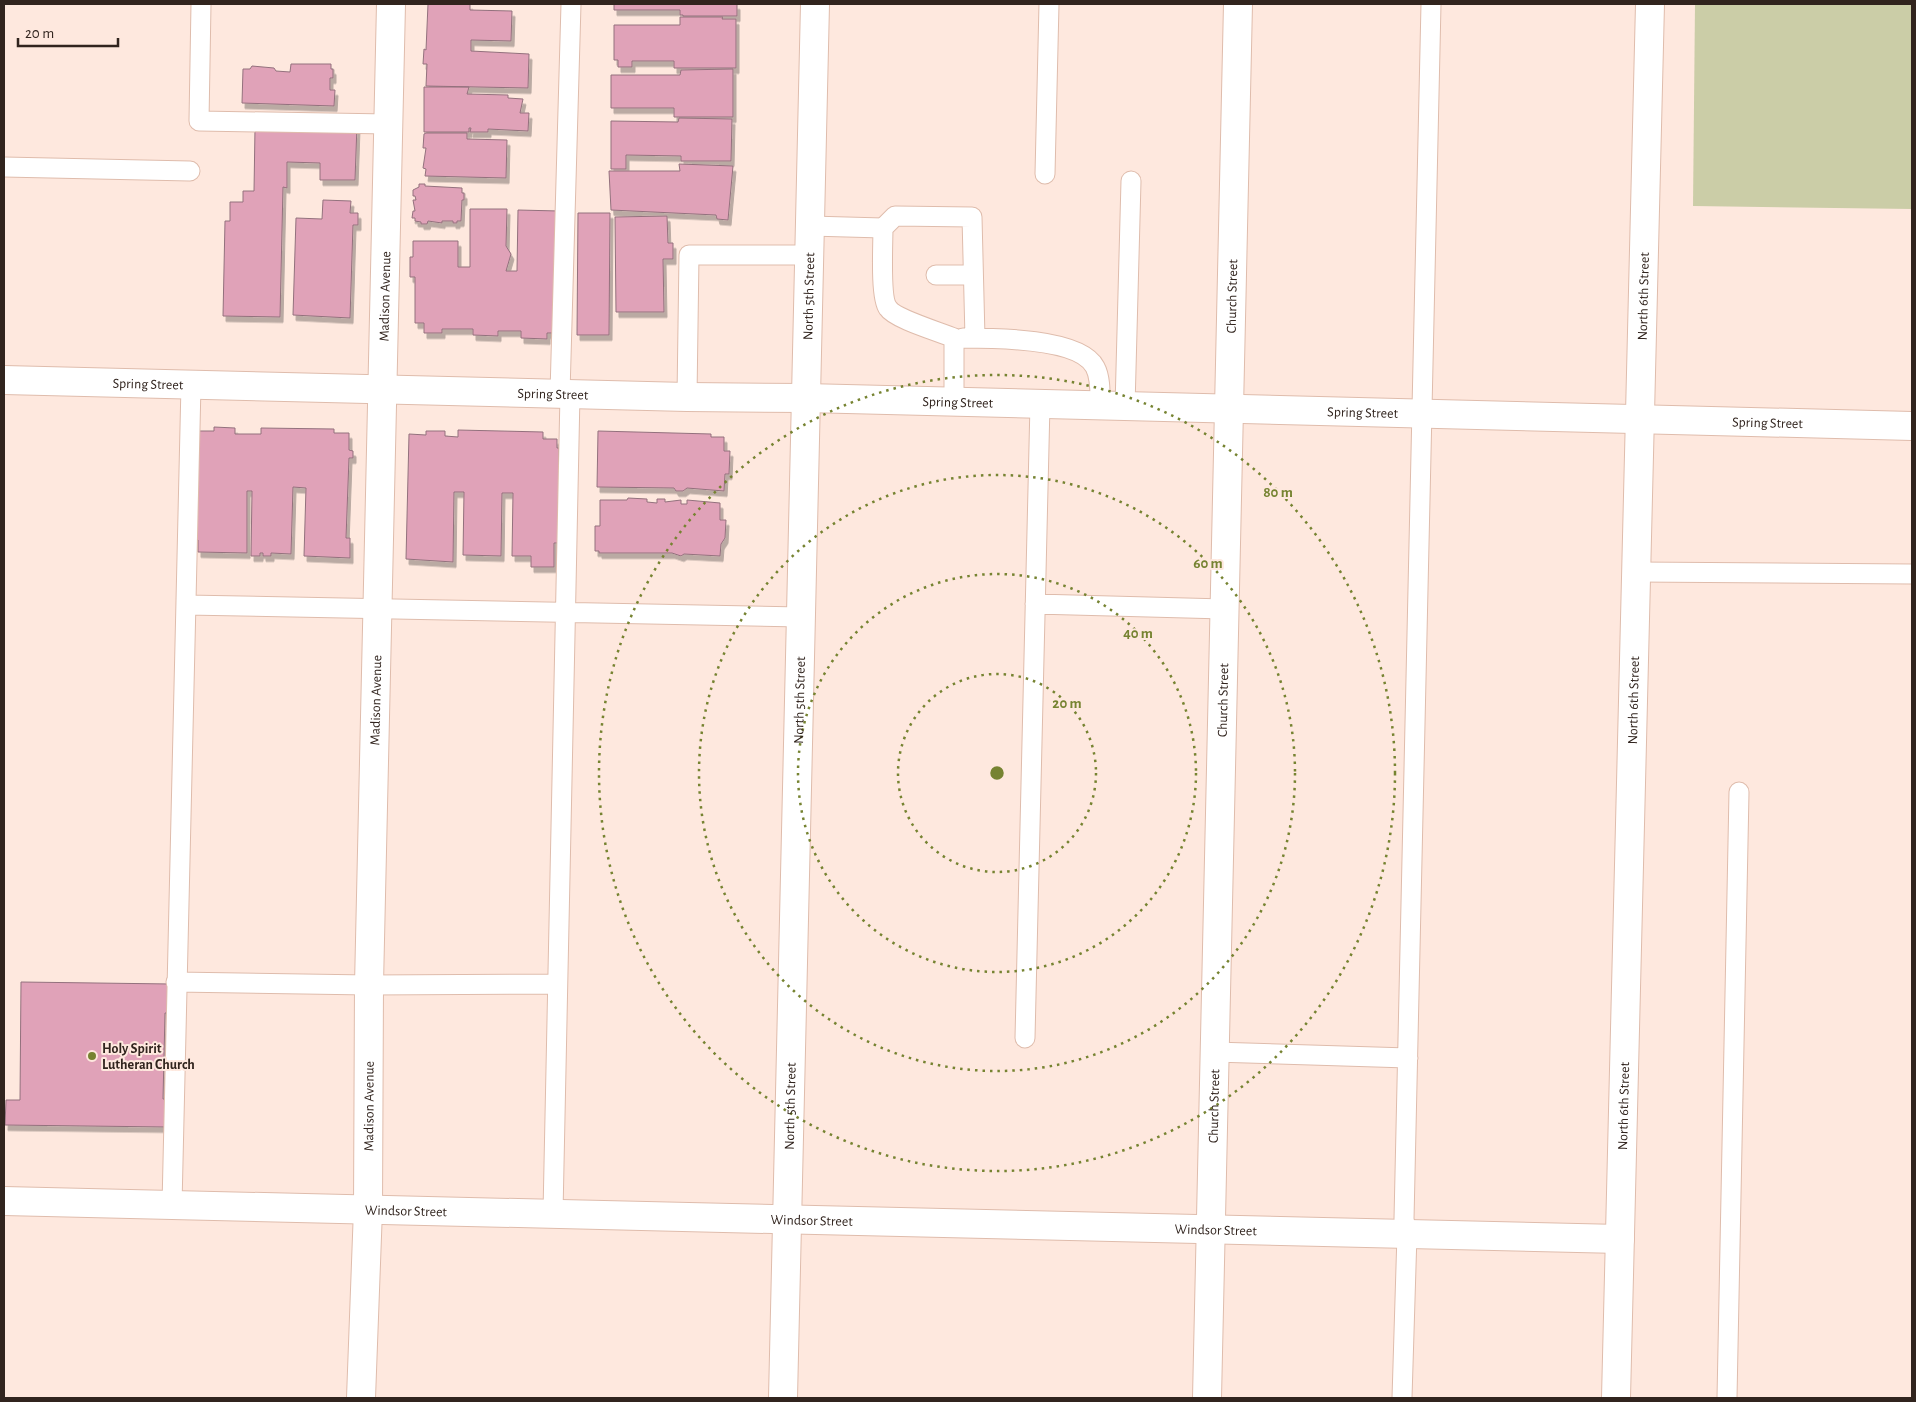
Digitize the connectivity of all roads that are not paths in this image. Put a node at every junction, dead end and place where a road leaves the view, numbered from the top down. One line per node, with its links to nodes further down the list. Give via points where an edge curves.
1 (201, 4): 9 (lane, via 199,121)
2 (391, 4): 9 (street, Madison Avenue)
3 (572, 4): 24 (lane)
4 (815, 4): 14 (street, North 5th Street)
5 (1049, 4): 12 (lane)
6 (1238, 4): 30 (street, Church Street)
7 (1431, 4): 31 (lane)
8 (1650, 4): 32 (street, North 6th Street)
9 (388, 124): 23 (street, Madison Avenue)
10 (4, 167): 11 (lane)
11 (190, 171)
12 (1045, 174)
13 (1131, 181): 29 (lane)
14 (810, 226): 15 (lane); 16 (street, North 5th Street)
15 (882, 228): 18 (lane, via 895,216 972,217); 19 (lane, via 890,275 887,307 895,315)
16 (810, 255): 25 (lane, via 689,255); 26 (street, North 5th Street)
17 (936, 275): 18 (lane)
18 (973, 275): 20 (lane)
19 (954, 338): 20 (lane); 27 (lane)
20 (975, 338): 29 (lane, via 1044,342 1083,354 1095,367 1100,388)
21 (4, 380): 22 (street, Spring Street)
22 (191, 385): 23 (street, Spring Street); 37 (lane)
23 (382, 389): 24 (street, Spring Street); 38 (street, Madison Avenue)
24 (565, 394): 25 (street, Spring Street); 40 (lane)
25 (687, 397): 26 (street, Spring Street)
26 (806, 398): 27 (street, Spring Street); 41 (street, North 5th Street)
27 (954, 402): 28 (street, Spring Street)
28 (1040, 404): 29 (street, Spring Street); 36 (lane)
29 (1112, 407): 30 (street, Spring Street)
30 (1228, 410): 31 (street, Spring Street); 39 (street, Church Street)
31 (1422, 415): 32 (street, Spring Street); 48 (lane)
32 (1640, 419): 33 (street, Spring Street); 34 (street, North 6th Street)
33 (1912, 426)
34 (1636, 572): 35 (lane); 56 (street, North 6th Street)
35 (1912, 574)
36 (1036, 604): 39 (lane); 46 (lane)
37 (186, 605): 38 (lane); 43 (lane)
38 (377, 608): 40 (lane); 45 (street, Madison Avenue)
39 (1224, 608): 47 (street, Church Street)
40 (565, 612): 41 (lane); 44 (lane)
41 (801, 617): 53 (street, North 5th Street)
42 (1739, 792): 62 (lane)
43 (176, 982): 45 (lane); 50 (lane)
44 (556, 984): 45 (lane); 52 (lane)
45 (369, 985): 51 (street, Madison Avenue)
46 (1025, 1038)
47 (1214, 1052): 48 (lane); 54 (street, Church Street)
48 (1408, 1058): 55 (lane, via 1404,1218)
49 (4, 1201): 50 (street, Windsor Street)
50 (172, 1205): 51 (street, Windsor Street)
51 (368, 1209): 52 (street, Windsor Street); 57 (street, Madison Avenue)
52 (553, 1213): 53 (street, Windsor Street)
53 (787, 1219): 54 (street, Windsor Street); 58 (street, North 5th Street)
54 (1210, 1229): 55 (street, Windsor Street); 59 (street, Church Street)
55 (1407, 1234): 56 (street, Windsor Street); 60 (lane)
56 (1620, 1239): 61 (street, North 6th Street)
57 (360, 1398)
58 (783, 1398)
59 (1207, 1398)
60 (1402, 1398)
61 (1616, 1398)
62 (1728, 1398)

